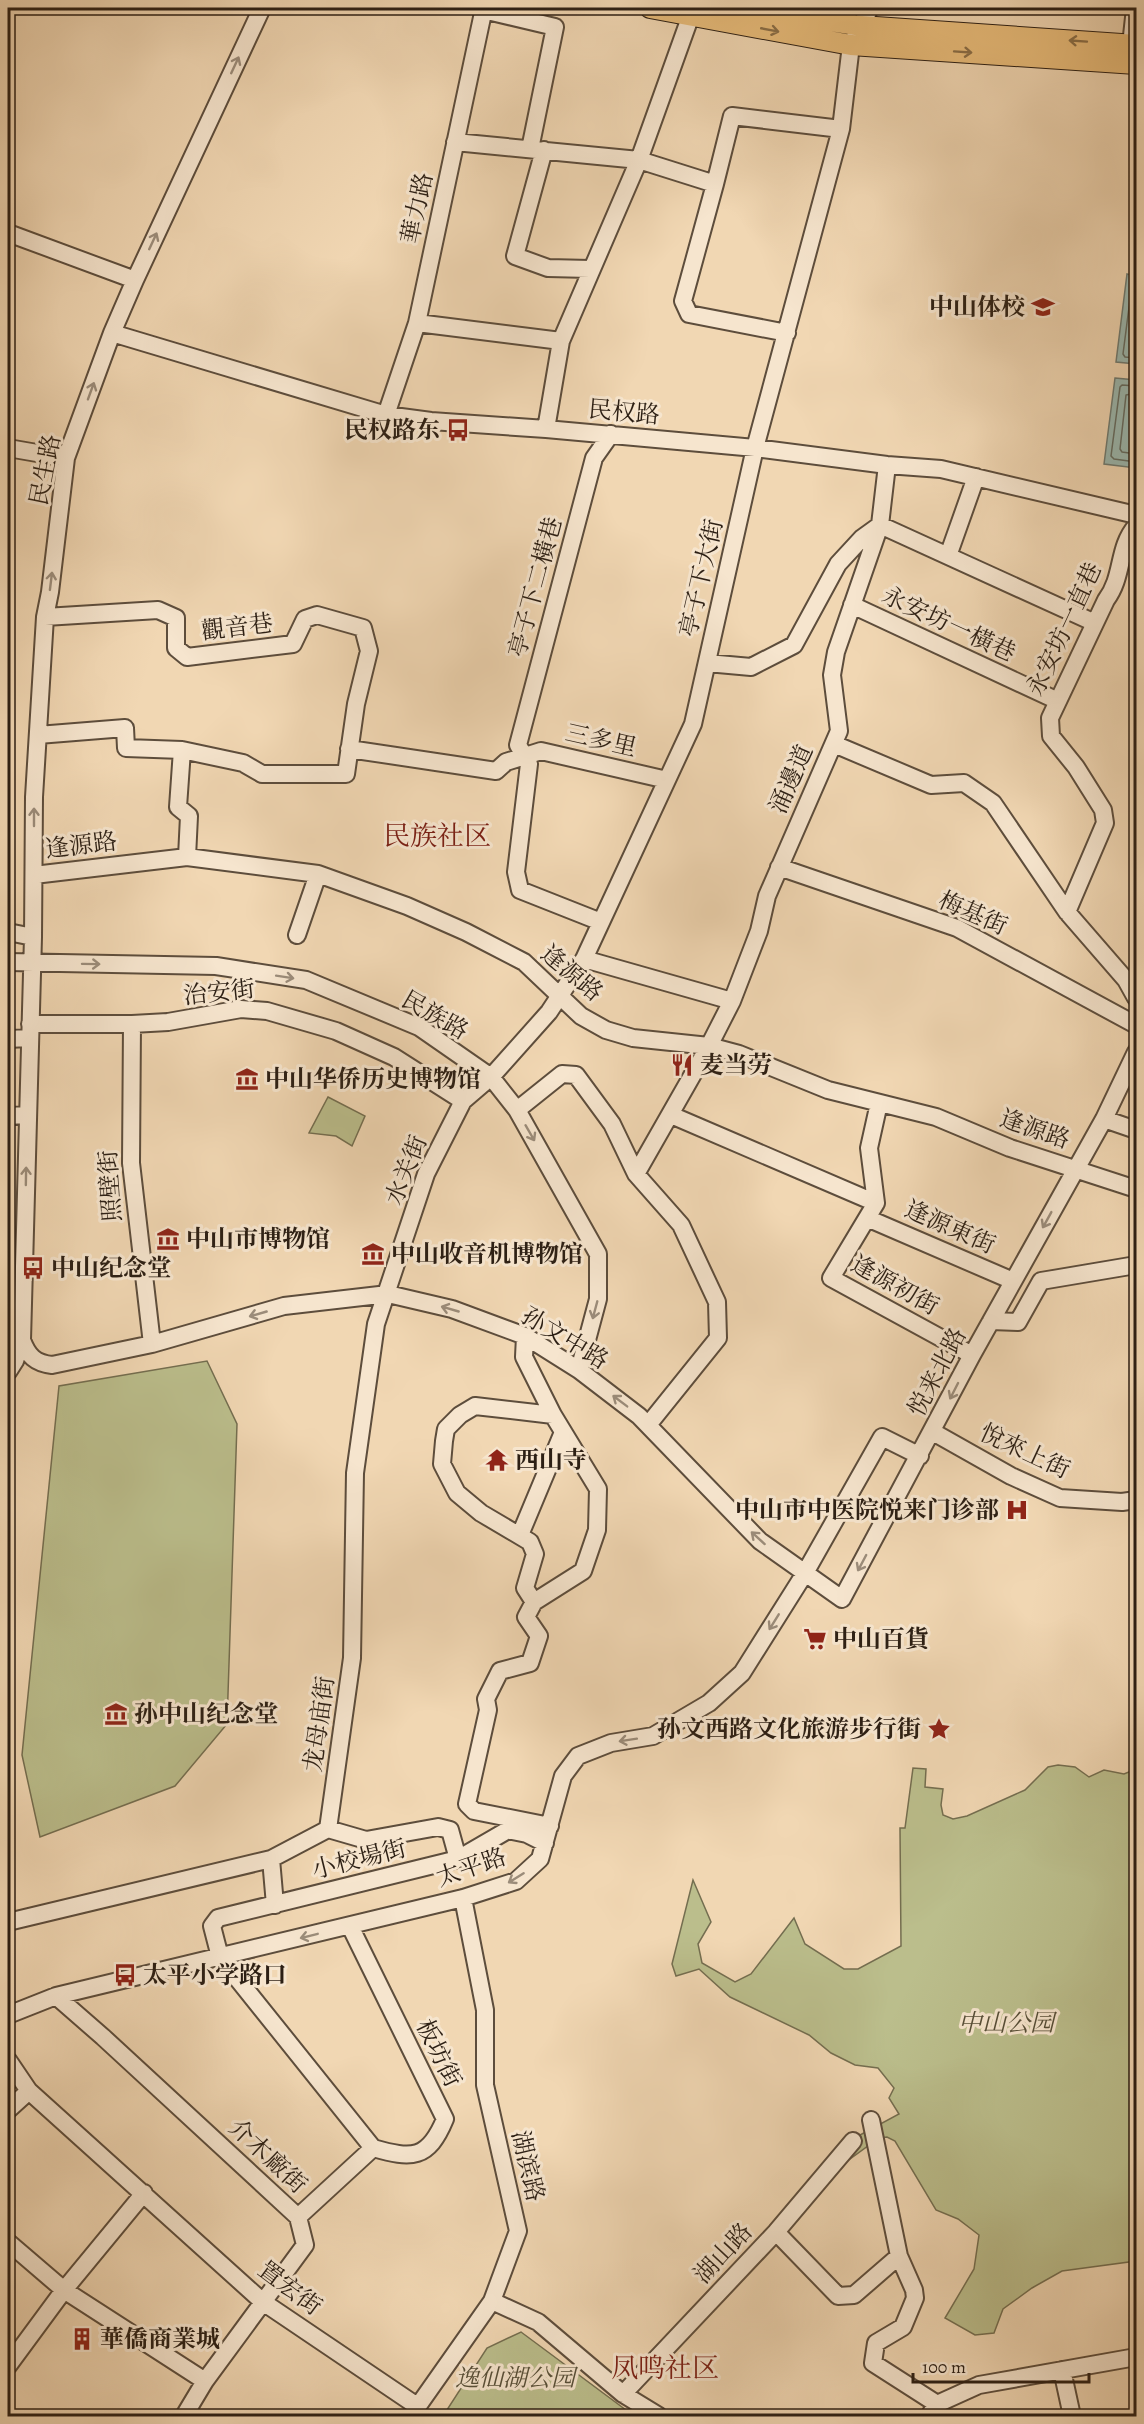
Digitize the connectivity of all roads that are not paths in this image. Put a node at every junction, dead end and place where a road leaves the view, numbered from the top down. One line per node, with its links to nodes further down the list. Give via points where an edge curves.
1 (262, 8): 19 (street, 民生路, one-way to 1)
2 (650, 8): 7 (main road)
3 (749, 8): 8 (main road)
4 (870, 8): 8 (street)
5 (1135, 8): 10 (street)
6 (484, 9): 13 (street, 華力路); 14 (street, via 555,27)
7 (691, 15): 9 (main road, one-way to 9); 15 (street)
8 (861, 26): 9 (street); 10 (main road, one-way to 8)
9 (851, 45): 11 (main road, one-way to 11); 12 (street, 亭子下大街)
10 (1134, 45)
11 (1137, 64)
12 (841, 129): 16 (street, via 732,116); 22 (street, 亭子下大街)
13 (455, 142): 14 (street); 20 (street, 華力路)
14 (537, 150): 15 (street); 18 (street, via 515,256 548,268)
15 (639, 160): 16 (street); 18 (street)
16 (716, 184): 22 (street, via 683,301 689,314)
17 (8, 233): 19 (street)
18 (590, 269): 23 (street)
19 (135, 280): 21 (street, 民生路)
20 (417, 323): 23 (street); 24 (street, 華力路)
21 (112, 333): 24 (street, 民权路); 29 (street, 民生路, one-way to 21)
22 (787, 333): 28 (street, 亭子下大街)
23 (561, 342): 25 (street)
24 (386, 415): 25 (street, 民权路)
25 (546, 429): 26 (street, 民权路)
26 (611, 434): 28 (street, 民权路); 45 (street, 亭子下二橫巷, via 594,458 518,745)
27 (8, 448): 29 (street)
28 (755, 448): 30 (street, 民权路); 39 (street, 亭子下大街)
29 (66, 458): 37 (street, 民生路, one-way to 29)
30 (887, 465): 31 (street, 民权路, via 941,469); 33 (street, 涌邊道)
31 (976, 477): 32 (street, 民权路); 35 (street)
32 (1137, 516)
33 (880, 525): 35 (street); 36 (street, 涌邊道); 39 (street, via 838,564 794,645 751,667)
34 (1137, 526): 38 (street, 永安坊一直巷, via 1125,544 1116,587)
35 (948, 556): 38 (street)
36 (852, 605): 40 (street, 永安坊一橫巷); 42 (street, 涌邊道, via 832,675 838,731)
37 (45, 617): 41 (street, 民生路); 43 (street, 觀音巷, via 158,610 176,618 176,648 187,657 293,644 305,619 317,615 363,628 369,651)
38 (1095, 623): 40 (street, 永安坊一直巷)
39 (707, 663): 46 (street, 亭子下大街, via 693,724)
40 (1058, 701): 51 (street, 永安坊一直巷, via 1050,718 1051,736 1103,810 1105,823)
41 (38, 735): 44 (street, via 125,728 126,748); 50 (street, 民生路, one-way to 41)
42 (834, 744): 48 (street, 涌邊道); 51 (street, via 931,785 964,783 993,803)
43 (349, 749): 44 (street, via 345,774 262,774 243,764); 45 (street, via 496,771 506,762)
44 (182, 750): 47 (street, via 178,807 189,816)
45 (524, 756): 46 (street, 三多里, via 541,751); 52 (street, 亭子下二橫巷, via 529,764 516,872 520,890)
46 (667, 780): 52 (street, 亭子下大街)
47 (187, 857): 49 (street, 逢源路); 50 (street, 逢源路)
48 (779, 867): 61 (street, 涌邊道); 63 (street, 梅基街, via 957,928)
49 (318, 874): 54 (street); 59 (street, 逢源路, via 466,932 524,963)
50 (34, 875): 55 (street, 民生路)
51 (1067, 912): 60 (street)
52 (601, 922): 56 (street, 亭子下大街)
53 (8, 932): 55 (street)
54 (297, 935)
55 (33, 937): 58 (street, 民生路)
56 (584, 959): 59 (street, 亭子下大街); 61 (street)
57 (8, 962): 58 (street, 民族路)
58 (32, 963): 64 (street, 民生路); 68 (street, 民族路, one-way to 68, via 216,966 306,980 420,1027)
59 (561, 995): 66 (street, 逢源路, via 581,1016 606,1030 633,1038); 68 (street, 亭子下大街)
60 (1137, 998)
61 (732, 1001): 66 (street, 涌邊道)
62 (132, 1024): 64 (street, 治安街); 69 (street, 治安街, via 241,1009 267,1011 336,1031 394,1057); 87 (street, 照壁街, via 130,1163)
63 (1137, 1026)
64 (30, 1031): 65 (street, 治安街); 74 (street, 民生路)
65 (8, 1039)
66 (709, 1046): 70 (street, 逢源路, via 828,1090); 72 (street, 涌邊道)
67 (1136, 1054): 75 (street, 悦来北路)
68 (491, 1077): 69 (street, 水关街); 71 (street, 民族路)
69 (463, 1101): 83 (street, 水关街, via 426,1174)
70 (879, 1103): 77 (street, 逢源路, via 936,1117 1010,1148); 80 (street, via 869,1148)
71 (517, 1110): 78 (street, via 562,1074 576,1075 612,1124); 89 (street, 民族路, one-way to 89, via 598,1254 598,1299)
72 (671, 1115): 78 (street, 涌邊道); 80 (street, 逢源東街)
73 (8, 1116): 74 (street)
74 (27, 1116): 86 (street, 民生路, one-way to 74)
75 (1104, 1119): 76 (street); 77 (street, 悦来北路)
76 (1137, 1130)
77 (1075, 1168): 79 (street, 逢源路); 82 (street, 悦来北路, one-way to 82)
78 (636, 1174): 92 (street, via 681,1225 717,1302 718,1338)
79 (1137, 1189)
80 (871, 1210): 82 (street, 逢源東街); 88 (street, 逢源初街, via 831,1278)
81 (1137, 1265): 84 (street, via 1041,1281 1018,1322)
82 (1013, 1281): 84 (street, 悦来北路)
83 (388, 1294): 85 (street, 孙文中路, one-way to 83, via 452,1309); 87 (street, 孙文中路, one-way to 87, via 284,1306); 102 (street, 龙母庙街, via 376,1324 355,1473 352,1658)
84 (991, 1321): 88 (street, 悦来北路)
85 (525, 1336): 89 (street, 孙文中路); 91 (street, via 524,1357)
86 (22, 1340): 87 (street, 孙文中路, via 36,1362 52,1365); 90 (street)
87 (152, 1344)
88 (972, 1355): 94 (street, 悦来北路, one-way to 94)
89 (579, 1370): 92 (street, 孙文中路, one-way to 89)
90 (8, 1372)
91 (553, 1415): 93 (street); 97 (street, via 475,1406 460,1414 446,1429 442,1464 457,1493 481,1513)
92 (648, 1425): 98 (street, 孙文中路, one-way to 92, via 760,1541)
93 (563, 1432): 97 (street); 100 (street, via 598,1489 597,1530 583,1571)
94 (933, 1432): 95 (street, 悦来北路); 96 (street, 悅來上街, via 1011,1476 1060,1498)
95 (920, 1456): 98 (street, 太平路, via 882,1437); 99 (street, 悦来北路, one-way to 99)
96 (1137, 1500)
97 (520, 1535): 100 (street, via 530,1542 535,1554 525,1588)
98 (805, 1573): 99 (street, 孙文中路); 101 (street, 太平路, one-way to 101, via 742,1673 710,1703 652,1736 611,1743 578,1756 562,1776)
99 (842, 1599)
100 (534, 1602): 101 (street, via 526,1617 539,1636 530,1663 500,1671 486,1699 488,1710 467,1804 474,1811)
101 (550, 1826): 103 (street, 太平路)
102 (328, 1829): 104 (street); 105 (street, via 366,1840 438,1827 450,1830)
103 (545, 1843): 105 (street, 小校場街, via 508,1830); 106 (street, 太平路, one-way to 106, via 540,1858 516,1881)
104 (271, 1859): 107 (street); 108 (street)
105 (458, 1859): 107 (street, 小校場街)
106 (462, 1898): 109 (street, 太平路); 125 (street, 湖滨路, via 484,2010 485,2085 518,2231)
107 (275, 1905): 110 (street, 小校場街, via 218,1918 212,1926)
108 (8, 1922)
109 (350, 1926): 110 (street, 太平路, one-way to 110); 118 (street, 板坊街, via 445,2119 438,2136 420,2154 401,2156)
110 (220, 1958): 111 (street, 太平路); 118 (street)
111 (56, 1996): 112 (street, 太平路); 120 (street, 介木廠街)
112 (8, 2015)
113 (8, 2060): 114 (street, 置宏街)
114 (29, 2091): 115 (street); 119 (street, 置宏街)
115 (8, 2110)
116 (871, 2120): 123 (street)
117 (853, 2141): 121 (street, 湖山路)
118 (373, 2148): 120 (street, 介木廠街)
119 (144, 2193): 124 (street); 126 (street, 置宏街)
120 (298, 2217): 126 (street, via 305,2245)
121 (776, 2232): 123 (street, via 838,2296 854,2295); 131 (street, 湖山路)
122 (8, 2242): 124 (street)
123 (899, 2256): 132 (street, via 915,2298 903,2327 876,2343 873,2362)
124 (64, 2290): 128 (street); 130 (street)
125 (492, 2301): 131 (street, via 538,2322); 133 (street, 湖滨路)
126 (263, 2302): 130 (street); 133 (street, 置宏街)
127 (1137, 2357): 129 (street)
128 (8, 2366)
129 (1062, 2370): 132 (street, via 979,2385); 136 (street)
130 (205, 2381): 134 (street)
131 (623, 2394): 135 (street)
132 (933, 2410)
133 (414, 2411)
134 (184, 2416)
135 (659, 2416)
136 (1072, 2416)

